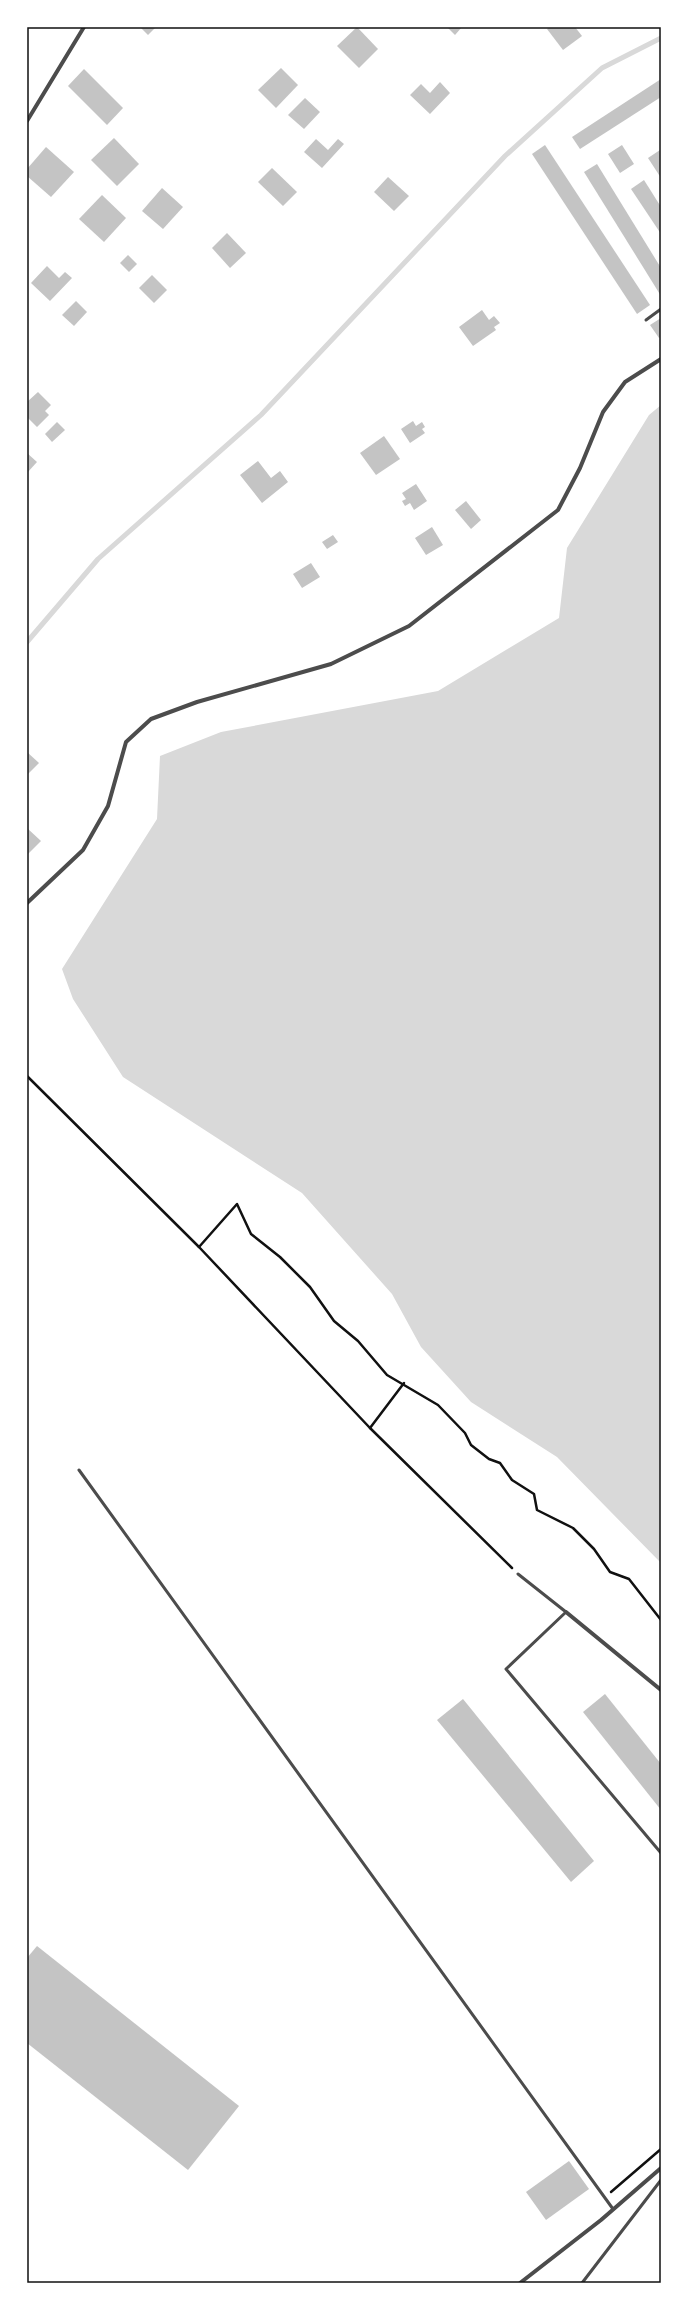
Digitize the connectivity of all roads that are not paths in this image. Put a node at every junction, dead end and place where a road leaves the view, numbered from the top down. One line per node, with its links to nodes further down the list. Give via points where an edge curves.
1 (84, 27): 2 (street)
2 (27, 122)
3 (661, 310): 4 (lane)
4 (646, 320)
5 (661, 359): 6 (street, via 625,382 603,412 580,468 558,510 417,621 331,664 197,702 151,719 126,742 108,806 83,850)
6 (27, 903)
7 (79, 1470): 14 (lane)
8 (518, 1574): 9 (lane)
9 (566, 1612): 10 (street); 11 (lane, via 506,1670)
10 (661, 1690)
11 (661, 1853)
12 (661, 2168): 14 (street)
13 (661, 2180): 16 (lane)
14 (613, 2209): 15 (street)
15 (520, 2283)
16 (582, 2283)

